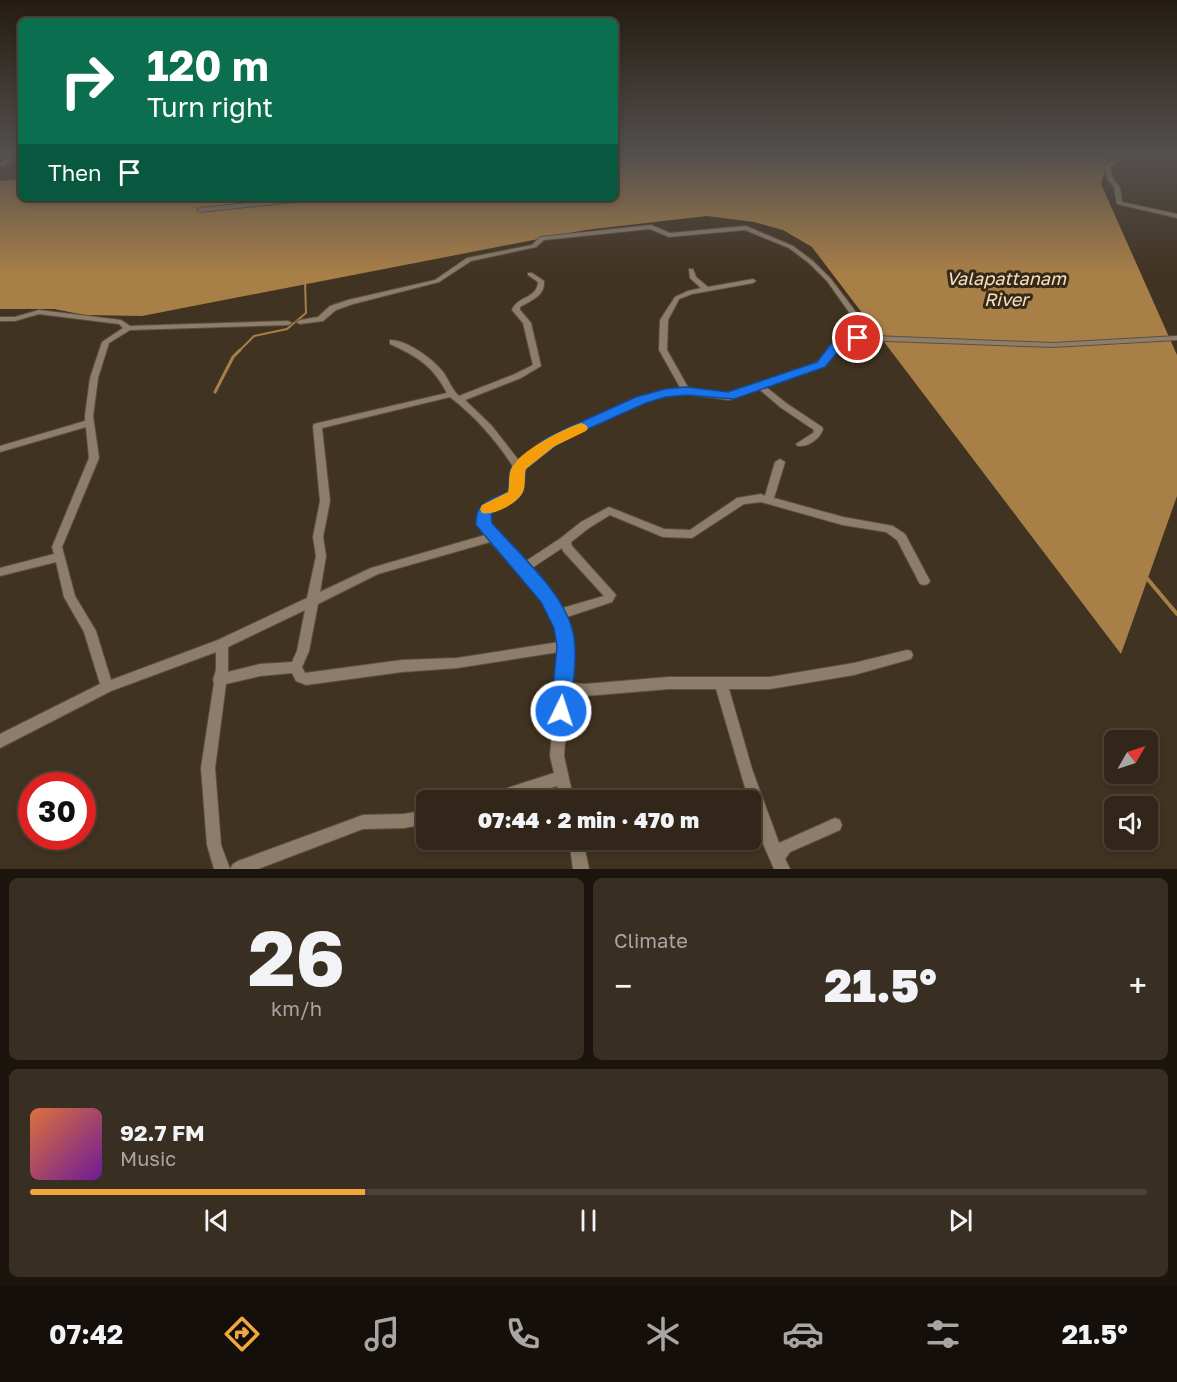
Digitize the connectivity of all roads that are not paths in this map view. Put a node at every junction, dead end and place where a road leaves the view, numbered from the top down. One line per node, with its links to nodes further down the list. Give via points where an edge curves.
1 (1118, 196): 4 (street, via 1119,202)
2 (285, 201): 3 (street)
3 (200, 210)
4 (1177, 216)
5 (691, 270): 8 (street, via 693,278 705,286)
6 (530, 274): 18 (street, via 541,281 542,288 516,310 527,323 537,366)
7 (753, 281): 8 (street)
8 (704, 290): 17 (street, via 677,298 664,320 663,350)
9 (0, 319): 12 (street, via 39,312 121,322)
10 (300, 322): 13 (street, via 320,319 333,308 351,302 437,280 469,259 534,246 542,238 651,227 669,235 747,228 790,247 811,262)
11 (288, 323): 12 (street)
12 (128, 328): 19 (street, via 106,342 94,378)
13 (871, 338): 14 (street, via 1053,345); 16 (street, via 835,346 821,364)
14 (1177, 338)
15 (393, 342): 18 (street, via 430,362)
16 (760, 386): 17 (street, via 729,396); 20 (street, via 819,429 817,435)
17 (686, 391): 23 (street, via 641,400 568,433)
18 (456, 397): 23 (street, via 500,437); 31 (street, via 316,426 325,501)
19 (90, 423): 21 (street); 27 (street, via 94,458 57,547)
20 (801, 444)
21 (0, 449)
22 (780, 462): 24 (street)
23 (519, 468): 25 (street, via 513,496 483,514 484,525)
24 (769, 501): 26 (street, via 741,501 692,534 663,533 609,511); 30 (street, via 889,529 901,537)
25 (492, 537): 28 (street); 31 (street, via 375,571)
26 (565, 542): 28 (street); 32 (street, via 610,595 608,599)
27 (59, 556): 29 (street); 39 (street, via 70,597 90,631)
28 (522, 569): 32 (street)
29 (0, 572)
30 (924, 581)
31 (313, 601): 33 (street); 36 (street)
32 (557, 615): 34 (street)
33 (222, 644): 37 (street); 39 (street)
34 (566, 646): 36 (street, via 306,680); 40 (street)
35 (907, 656): 38 (street, via 811,677)
36 (296, 667): 37 (street, via 260,670)
37 (219, 680): 49 (street, via 208,768 214,845)
38 (721, 684): 40 (street, via 669,682 585,690); 48 (street, via 745,769)
39 (107, 687): 41 (street)
40 (562, 688): 42 (street, via 557,756)
41 (0, 741)
42 (562, 777): 43 (street); 44 (street)
43 (522, 790)
44 (565, 790)
45 (416, 819): 50 (street, via 363,822)
46 (835, 825): 48 (street, via 785,848)
47 (578, 850): 51 (street)
48 (780, 863)
49 (222, 869)
50 (238, 869)
51 (581, 869)

